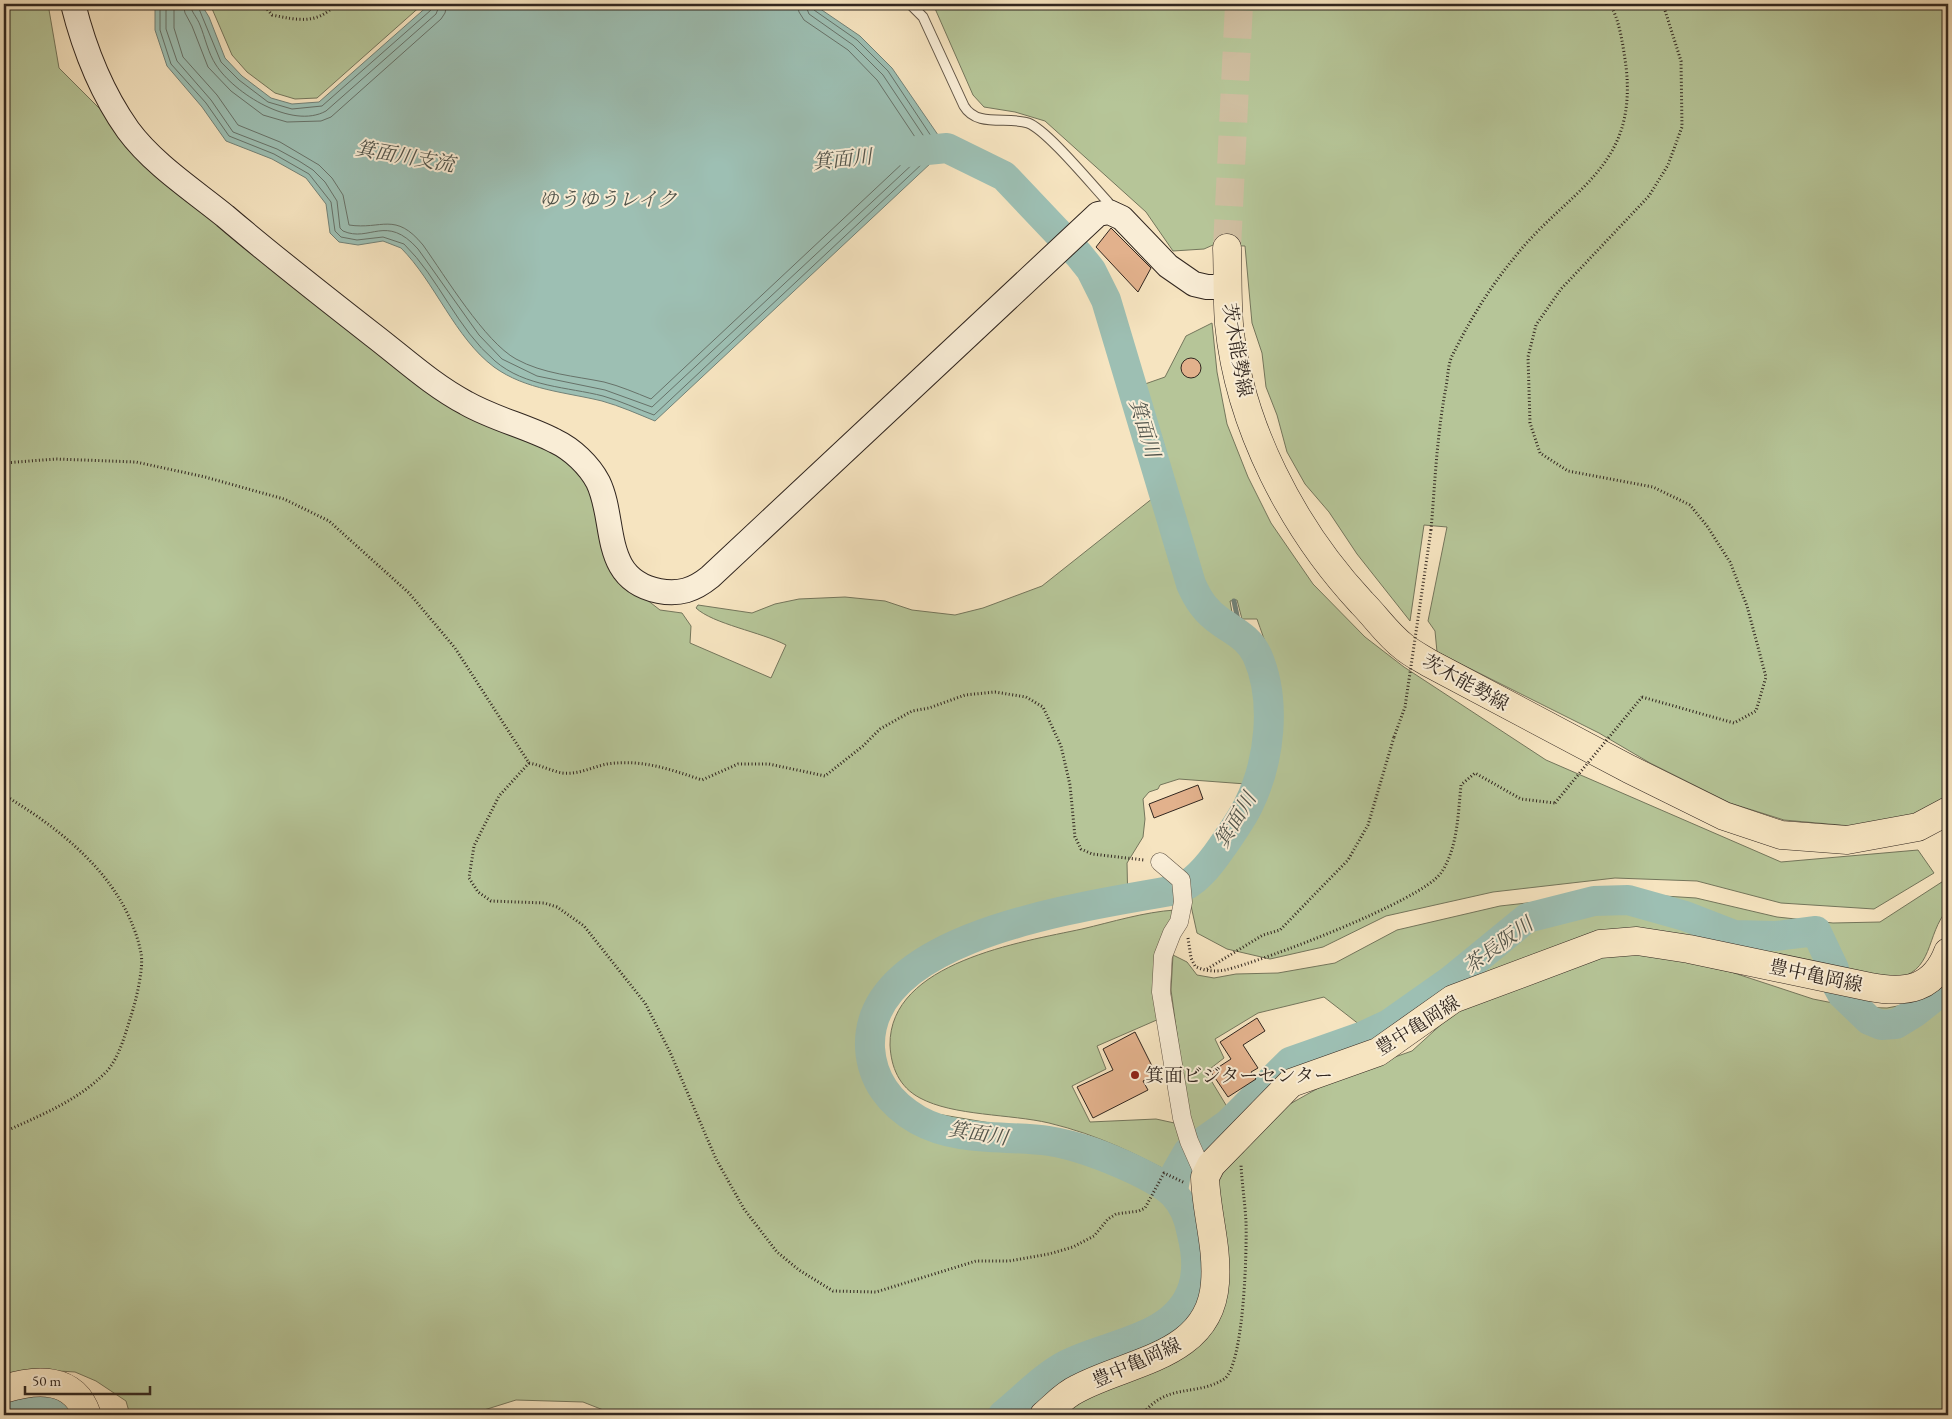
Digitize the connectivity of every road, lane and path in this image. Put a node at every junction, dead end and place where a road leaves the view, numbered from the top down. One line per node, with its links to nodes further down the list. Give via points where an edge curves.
1 (73, 4): 7 (street, via 87,54 129,131 153,156 257,243 457,399 501,421 551,439 578,457 599,484 613,550 621,565 630,576 655,590 676,592 694,588 710,577 1094,216)
2 (263, 4): 3 (path, via 272,16 299,20 326,15)
3 (336, 4)
4 (910, 4): 7 (lane, via 923,17 969,114 978,119 1017,120 1040,129 1108,202)
5 (1610, 4): 6 (path, bridge, via 1624,54 1627,79 1624,126 1610,157 1580,193 1514,257 1477,311 1452,356 1438,432 1431,530 1406,707 1368,825 1348,860 1280,930 1263,935 1206,970 1224,970 1268,957 1386,909 1427,885 1441,873 1454,843 1461,784 1475,772 1521,799 1555,803 1642,697 1734,723 1756,711 1766,677 1747,606 1730,562 1708,526 1690,505 1653,487 1568,471 1540,453 1530,423 1528,357 1536,325 1561,289 1649,196 1668,165 1682,127 1681,62)
6 (1663, 4)
7 (1109, 212): 9 (street, via 1122,218 1182,277 1201,286)
8 (1227, 248): 9 (main road, 茨木能勢線)
9 (1228, 292): 13 (main road, 茨木能勢線, via 1234,352 1247,405 1272,471 1307,534 1342,581 1403,647 1629,769 1724,816 1781,835 1847,840 1918,827)
10 (4, 463): 11 (path, via 56,459 136,462 284,499 329,521 409,593 455,648)
11 (529, 763): 14 (path, via 562,772 587,771 607,764 656,764 702,780 738,764 769,764 825,776 880,728 912,711 965,695 995,692 1026,697 1044,706 1061,746 1070,785 1075,837 1081,850); 17 (path, via 499,796 474,846 469,878 478,892 491,901 544,903 557,907 584,926 645,1003 716,1159 744,1209 777,1252 833,1291 876,1292 976,1261 1009,1261 1049,1254 1091,1238 1116,1214 1142,1210 1164,1173 1169,1176)
12 (4, 795): 16 (path, via 30,810 78,848 116,890 141,954 135,1002 121,1046 108,1069 64,1105)
13 (1948, 811)
14 (1160, 862): 17 (street, via 1181,880 1183,902 1179,922 1163,956 1160,983 1176,1086)
15 (1948, 952): 17 (main road, 豊中亀岡線, via 1938,973 1930,980 1915,987 1880,989 1637,941 1600,944 1453,999 1378,1052 1291,1083 1211,1165)
16 (4, 1132)
17 (1193, 1163): 20 (main road, 豊中亀岡線, via 1216,1278 1213,1298 1199,1326 1183,1343 1076,1389)
18 (4, 1390): 19 (main road, via 42,1381 70,1389)
19 (87, 1415)
20 (1044, 1415)

